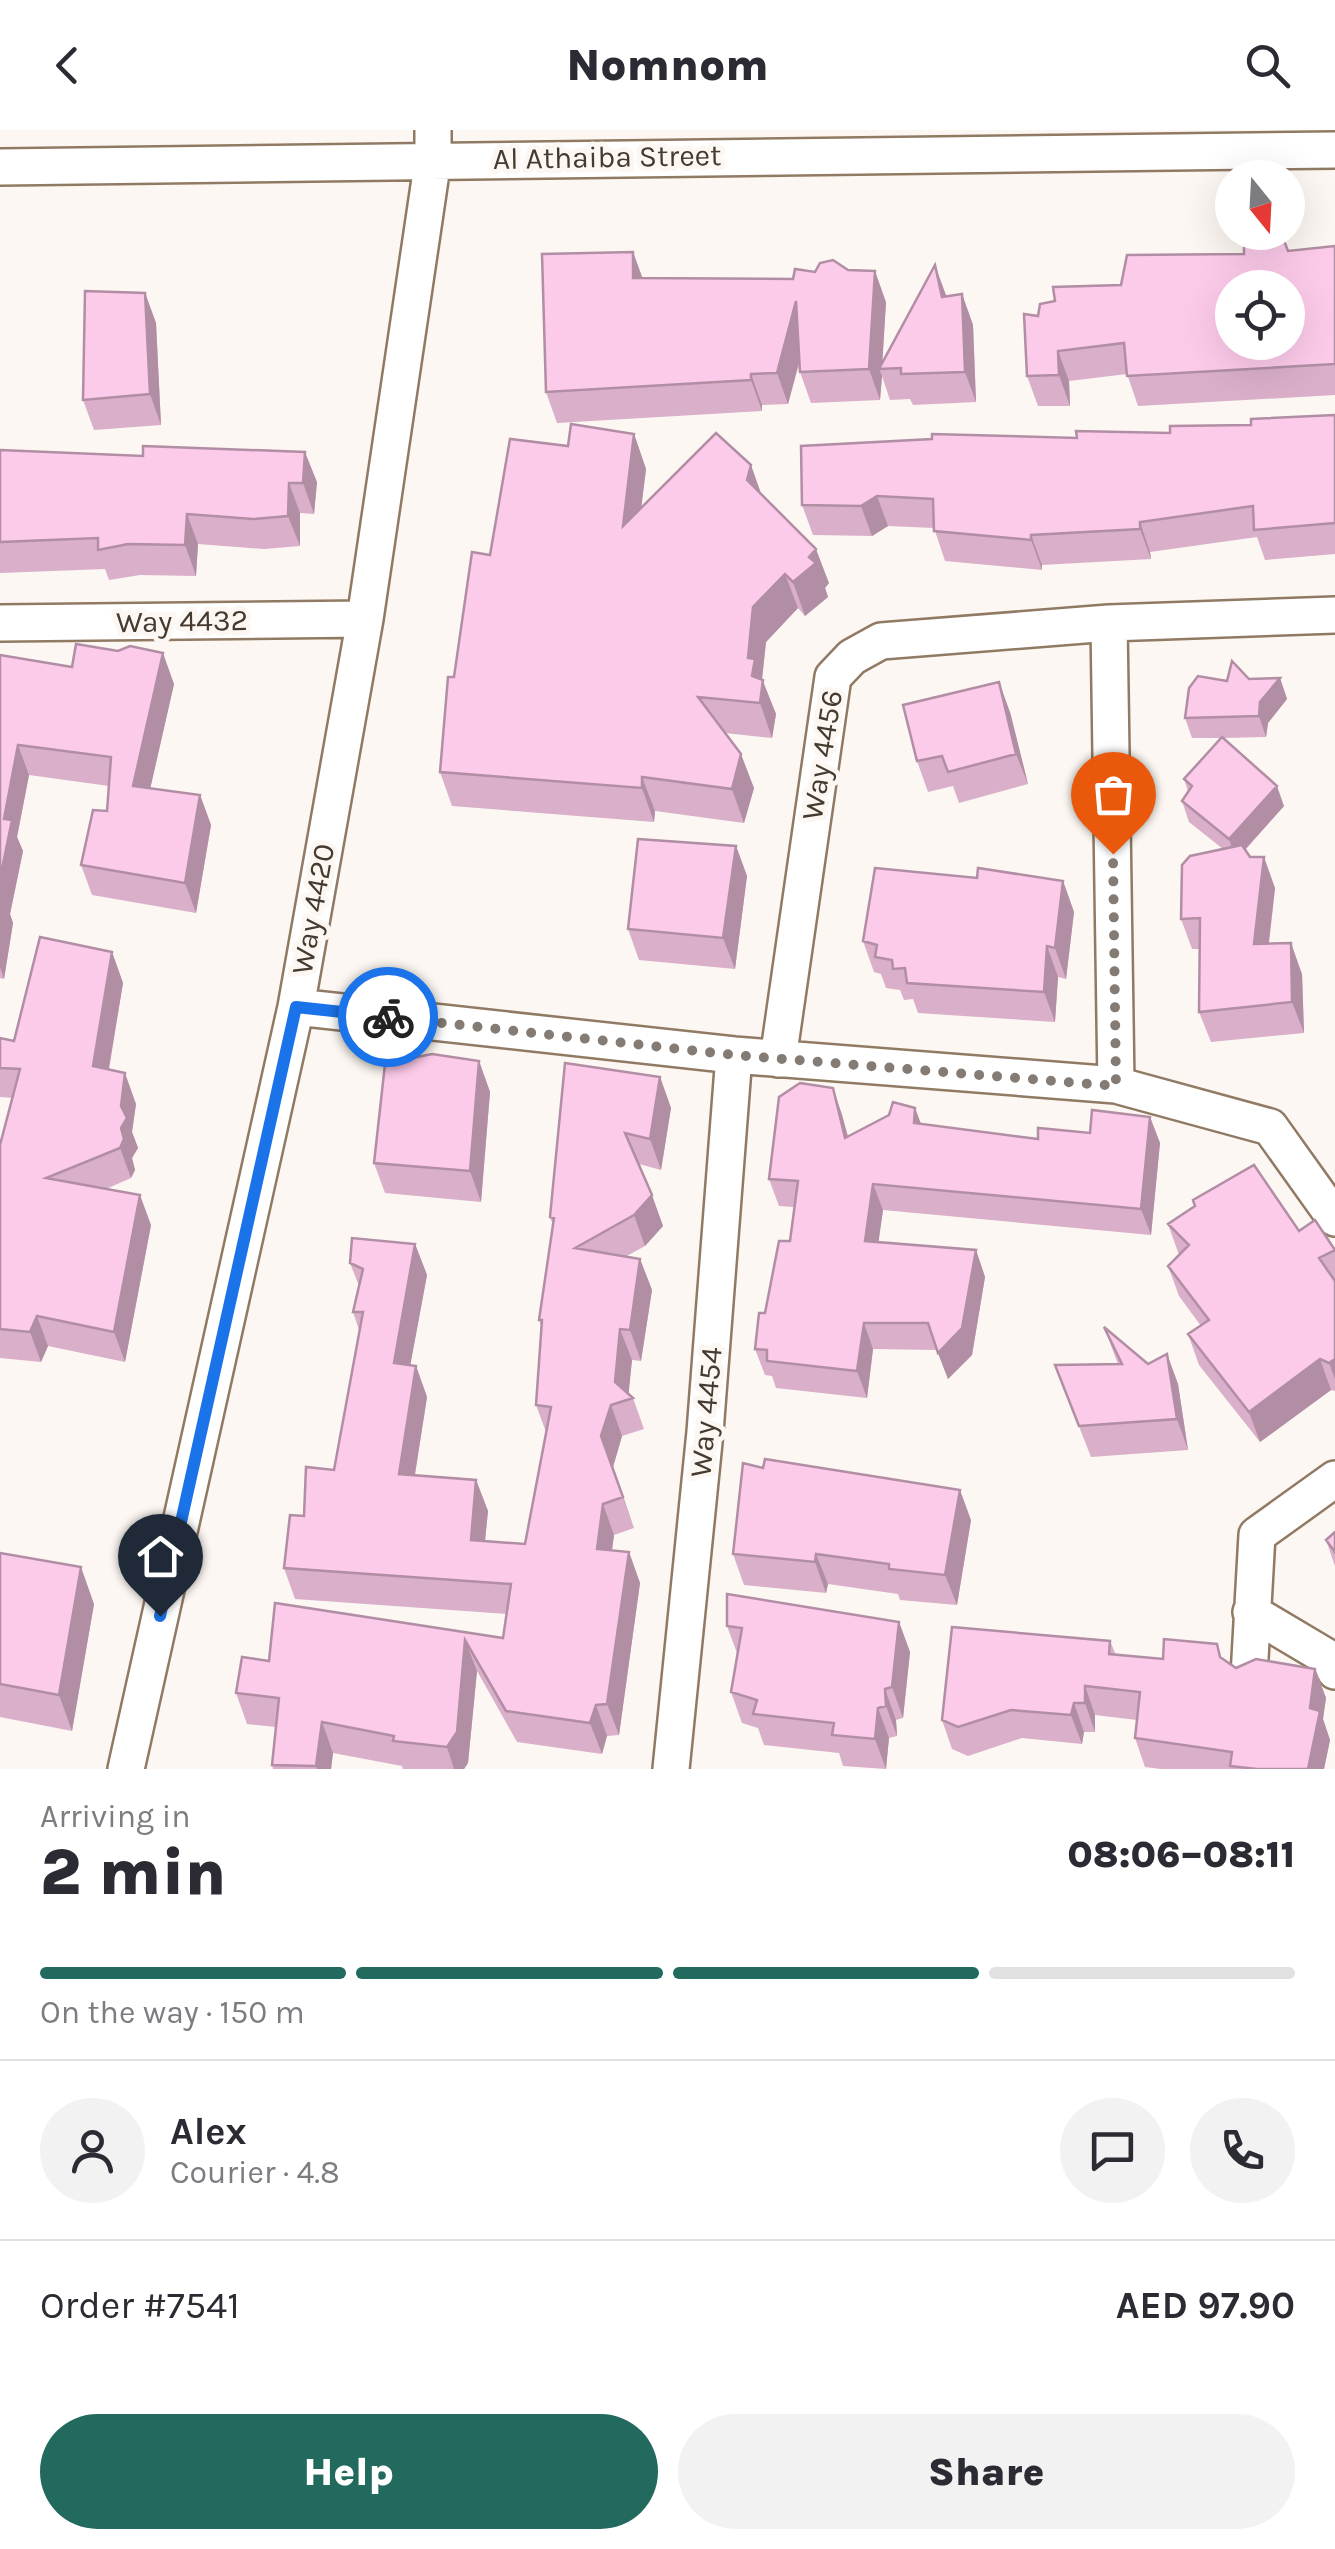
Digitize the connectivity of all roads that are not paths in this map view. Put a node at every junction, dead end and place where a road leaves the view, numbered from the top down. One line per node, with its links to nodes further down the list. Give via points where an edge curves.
1 (433, 144): 2 (street, Al Athaiba Street); 3 (street, Al Athaiba Street); 5 (street, Way 4420)
2 (1335, 150)
3 (0, 167)
4 (1335, 615): 7 (street, Way 4456)
5 (364, 619): 6 (street, Way 4432); 8 (street, Way 4420)
6 (0, 623)
7 (1109, 623): 10 (street, Way 4456, via 881,641 833,677); 11 (street)
8 (296, 1007): 9 (street); 17 (street, Way 4420)
9 (734, 1055): 10 (street); 18 (street, Way 4454)
10 (778, 1059): 11 (street)
11 (1116, 1086): 12 (street, via 1270,1127)
12 (1335, 1218)
13 (1335, 1480): 14 (street, via 1257,1535)
14 (1252, 1612): 15 (street, via 1330,1660); 16 (street)
15 (1335, 1672)
16 (1250, 1676)
17 (126, 1769)
18 (671, 1769)

